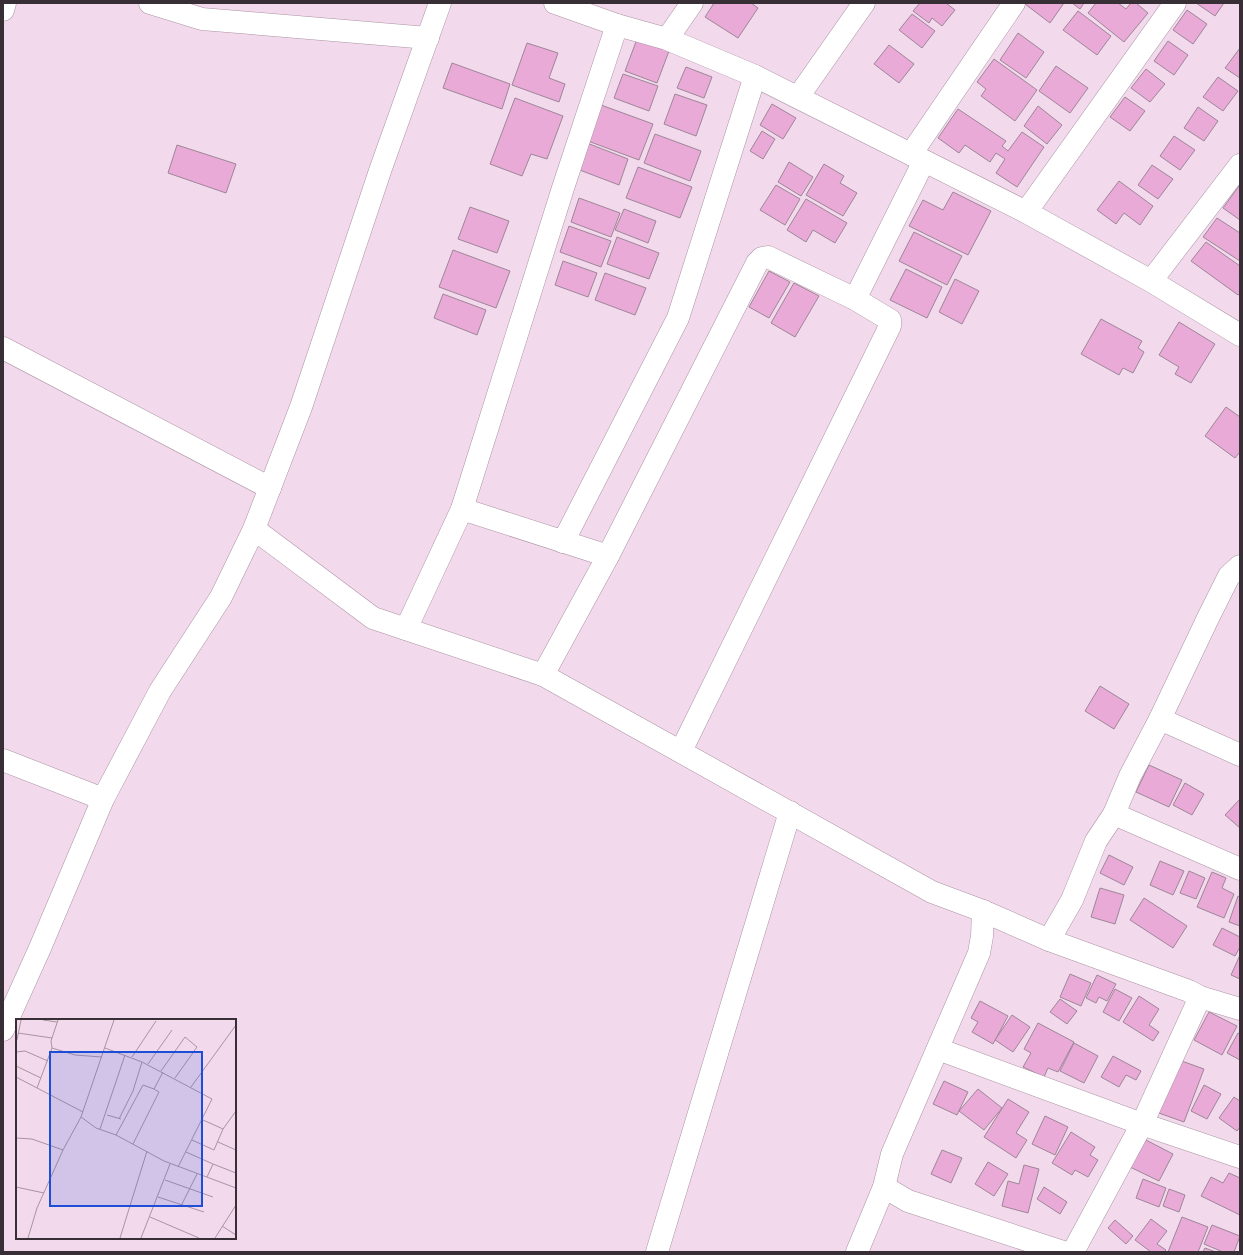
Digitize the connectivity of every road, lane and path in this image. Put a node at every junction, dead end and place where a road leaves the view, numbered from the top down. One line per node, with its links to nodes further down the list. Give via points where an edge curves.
1 (5, 3): 9 (street)
2 (150, 3): 11 (street, via 202,19)
3 (440, 3): 11 (street)
4 (555, 3): 10 (street)
5 (692, 3): 12 (street)
6 (864, 3): 14 (street)
7 (1014, 3): 15 (street)
8 (1175, 3): 17 (street)
9 (3, 10)
10 (617, 25): 12 (street); 23 (street, via 562,188)
11 (428, 38): 22 (street, via 381,168 301,407)
12 (668, 39): 13 (street)
13 (755, 76): 14 (street); 25 (street, via 678,318)
14 (798, 97): 15 (street)
15 (917, 158): 17 (street); 19 (street)
16 (1240, 165): 18 (street)
17 (1026, 212): 18 (street)
18 (1151, 281): 20 (street)
19 (854, 299): 26 (street, via 768,258 762,258); 31 (street, via 890,320 890,326)
20 (1240, 335)
21 (3, 348): 22 (street)
22 (270, 488): 24 (street)
23 (462, 509): 25 (street); 28 (street)
24 (254, 529): 28 (street, via 373,618); 34 (street, via 221,597 160,691)
25 (563, 542): 26 (street)
26 (608, 556): 29 (street)
27 (1240, 566): 30 (street, via 1230,576 1208,618)
28 (406, 629): 29 (street)
29 (543, 675): 31 (street)
30 (1160, 720): 32 (street); 36 (street, via 1130,776)
31 (681, 751): 35 (street)
32 (1240, 755)
33 (3, 760): 34 (street)
34 (103, 799): 42 (street)
35 (790, 812): 38 (street, via 932,892); 47 (street)
36 (1114, 814): 37 (street); 39 (street, via 1096,842 1072,900)
37 (1240, 869)
38 (983, 911): 39 (street); 43 (street, via 979,954)
39 (1049, 940): 40 (street, via 1189,990)
40 (1200, 997): 41 (street); 44 (street)
41 (1240, 1009)
42 (3, 1030)
43 (938, 1049): 44 (street); 46 (street, via 892,1154)
44 (1142, 1124): 45 (street); 50 (street)
45 (1240, 1157)
46 (884, 1187): 48 (street); 49 (street, via 908,1201)
47 (657, 1252)
48 (857, 1252)
49 (1063, 1252)
50 (1073, 1252)

